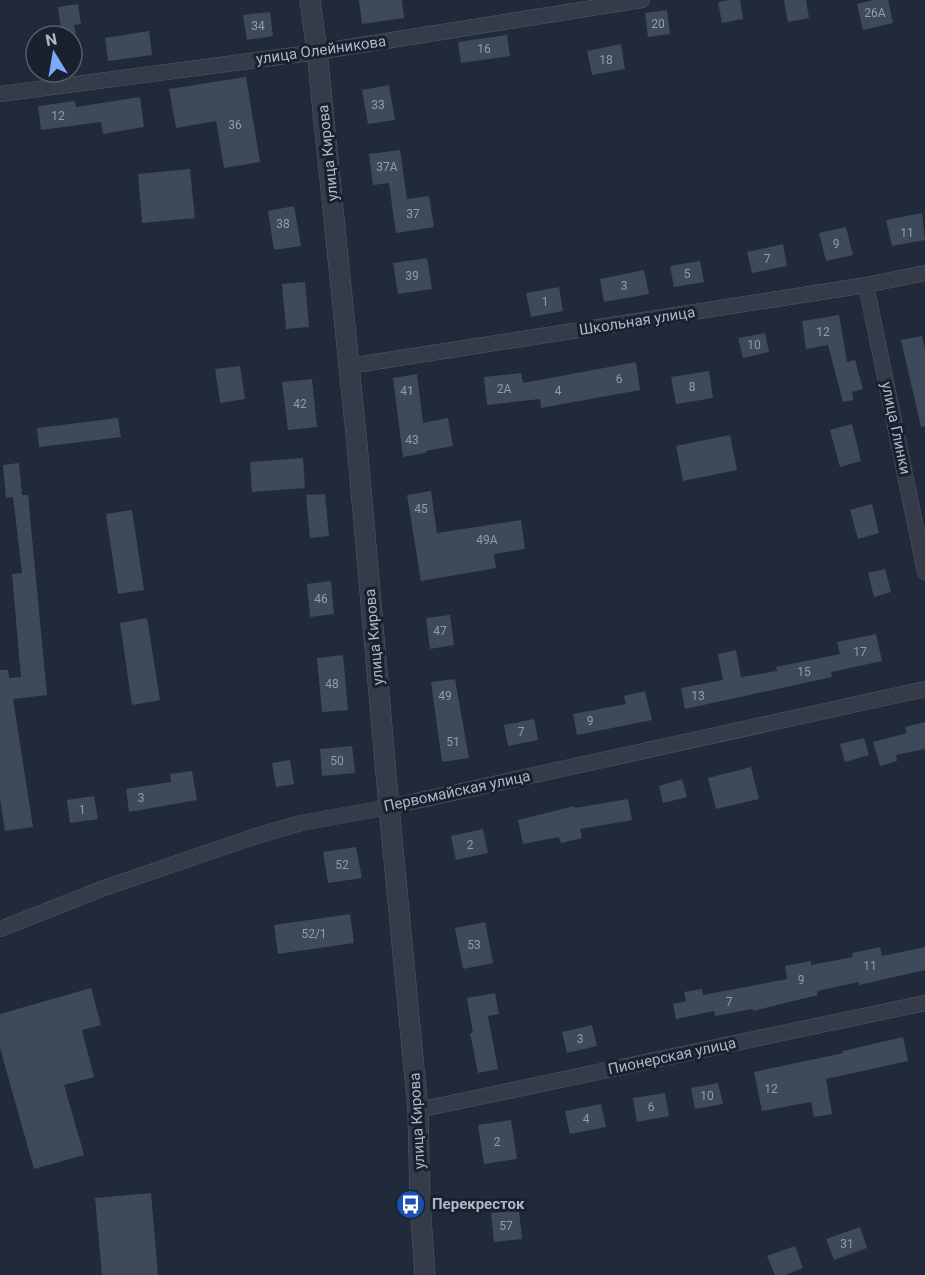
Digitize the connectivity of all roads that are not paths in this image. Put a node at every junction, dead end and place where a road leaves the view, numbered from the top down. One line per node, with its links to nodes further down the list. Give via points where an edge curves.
1 (310, 0): 3 (street, улица Кирова)
2 (642, 0): 3 (street, улица Олейникова)
3 (317, 52): 4 (street, улица Олейникова); 7 (street, улица Кирова)
4 (0, 94)
5 (925, 273): 6 (street, Школьная улица)
6 (866, 285): 7 (street, Школьная улица); 8 (street, улица Глинки)
7 (349, 366): 10 (street, улица Кирова)
8 (925, 572)
9 (925, 689): 10 (street, Первомайская улица)
10 (389, 807): 11 (street, Первомайская улица, via 301,823 260,835); 13 (street, улица Кирова)
11 (0, 929)
12 (925, 1003): 13 (street, Пионерская улица)
13 (418, 1110): 14 (street, улица Кирова)
14 (425, 1275)

